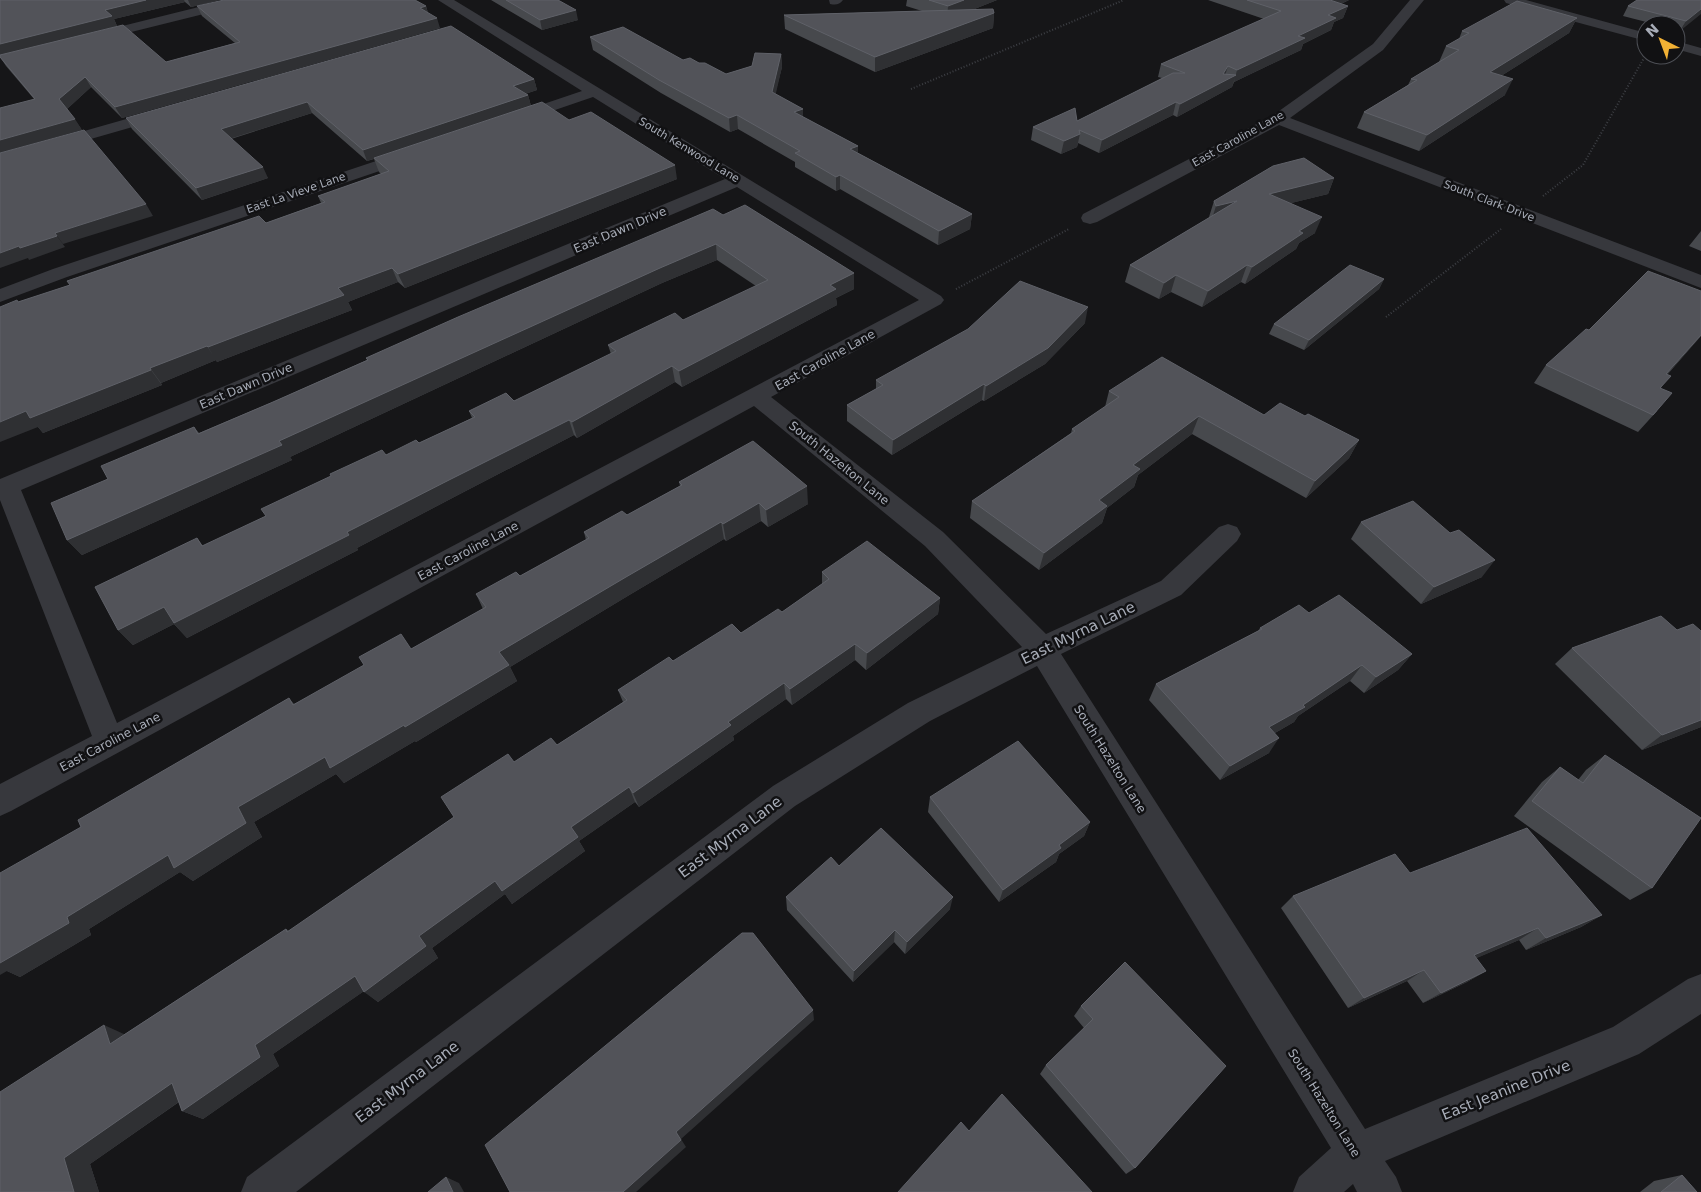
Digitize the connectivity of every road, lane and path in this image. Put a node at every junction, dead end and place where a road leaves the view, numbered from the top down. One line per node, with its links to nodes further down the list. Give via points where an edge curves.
1 (242, 0): 9 (street)
2 (445, 0): 6 (street, South Kenwood Lane)
3 (1124, 0): 12 (path)
4 (1417, 0): 15 (street, East Caroline Lane, via 1378,47)
5 (1511, 0): 8 (street)
6 (481, 22): 7 (street); 13 (street, South Kenwood Lane)
7 (463, 27)
8 (1636, 34)
9 (75, 42)
10 (1686, 48): 11 (street)
11 (1701, 52)
12 (911, 89)
13 (593, 92): 16 (street); 19 (street, South Kenwood Lane)
14 (180, 108): 18 (street)
15 (1278, 119): 20 (street, East Caroline Lane); 21 (street, South Clark Drive)
16 (501, 123)
17 (426, 149): 22 (street, East La Vieve Lane)
18 (0, 160)
19 (740, 180): 23 (street, South Kenwood Lane); 27 (street, East Dawn Drive, via 8,486)
20 (1090, 218): 23 (path)
21 (1701, 282)
22 (0, 296)
23 (934, 300): 24 (street, East Caroline Lane)
24 (757, 397): 26 (street, South Hazelton Lane, via 934,539); 27 (street, East Caroline Lane)
25 (1228, 534): 26 (street, East Myrna Lane, via 1171,588)
26 (1043, 650): 30 (street, South Hazelton Lane); 31 (street, East Myrna Lane, via 919,712 784,796)
27 (110, 742): 28 (street, East Caroline Lane)
28 (0, 801)
29 (1701, 992): 30 (street, East Jeanine Drive, via 1626,1041)
30 (1356, 1153): 32 (street, East Jeanine Drive); 33 (street, South Hazelton Lane)
31 (262, 1192)
32 (1314, 1192)
33 (1381, 1192)

